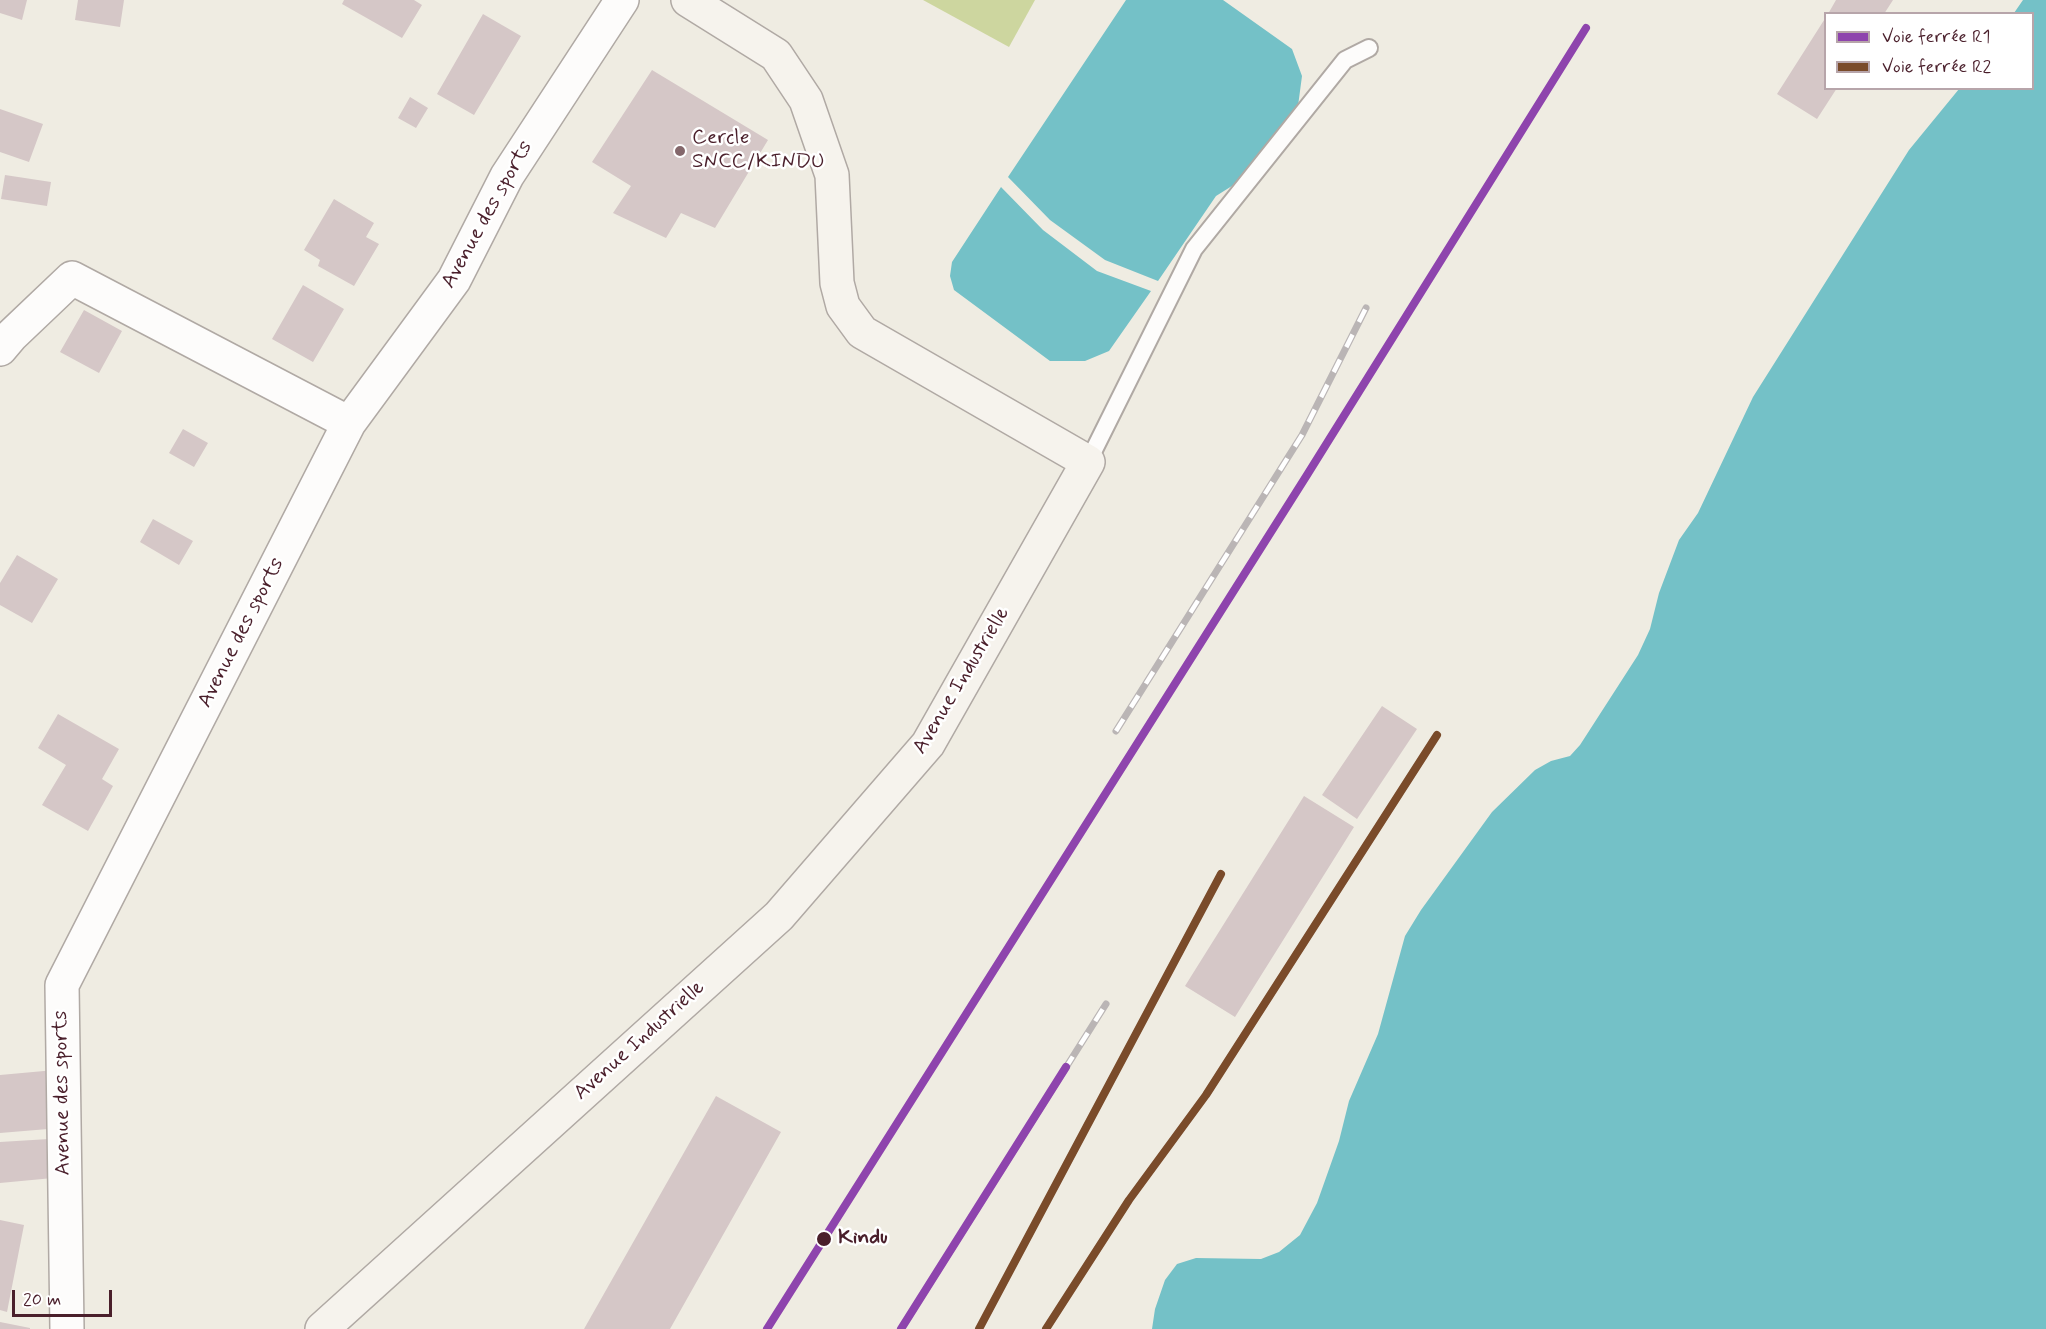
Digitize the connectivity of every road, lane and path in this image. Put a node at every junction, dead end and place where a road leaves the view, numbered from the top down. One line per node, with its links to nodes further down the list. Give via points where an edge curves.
1 (622, 0): 5 (street, Avenue des sports, via 507,176 454,280)
2 (688, 0): 6 (street, via 776,55 806,100 832,175 837,283 843,306 862,332)
3 (1369, 48): 6 (lane, via 1345,60 1194,249)
4 (0, 349): 5 (street, via 72,278)
5 (350, 423): 7 (street, Avenue des sports, via 62,985)
6 (1088, 462): 8 (street, Avenue Industrielle, via 928,744 787,907)
7 (67, 1329)
8 (322, 1329)

